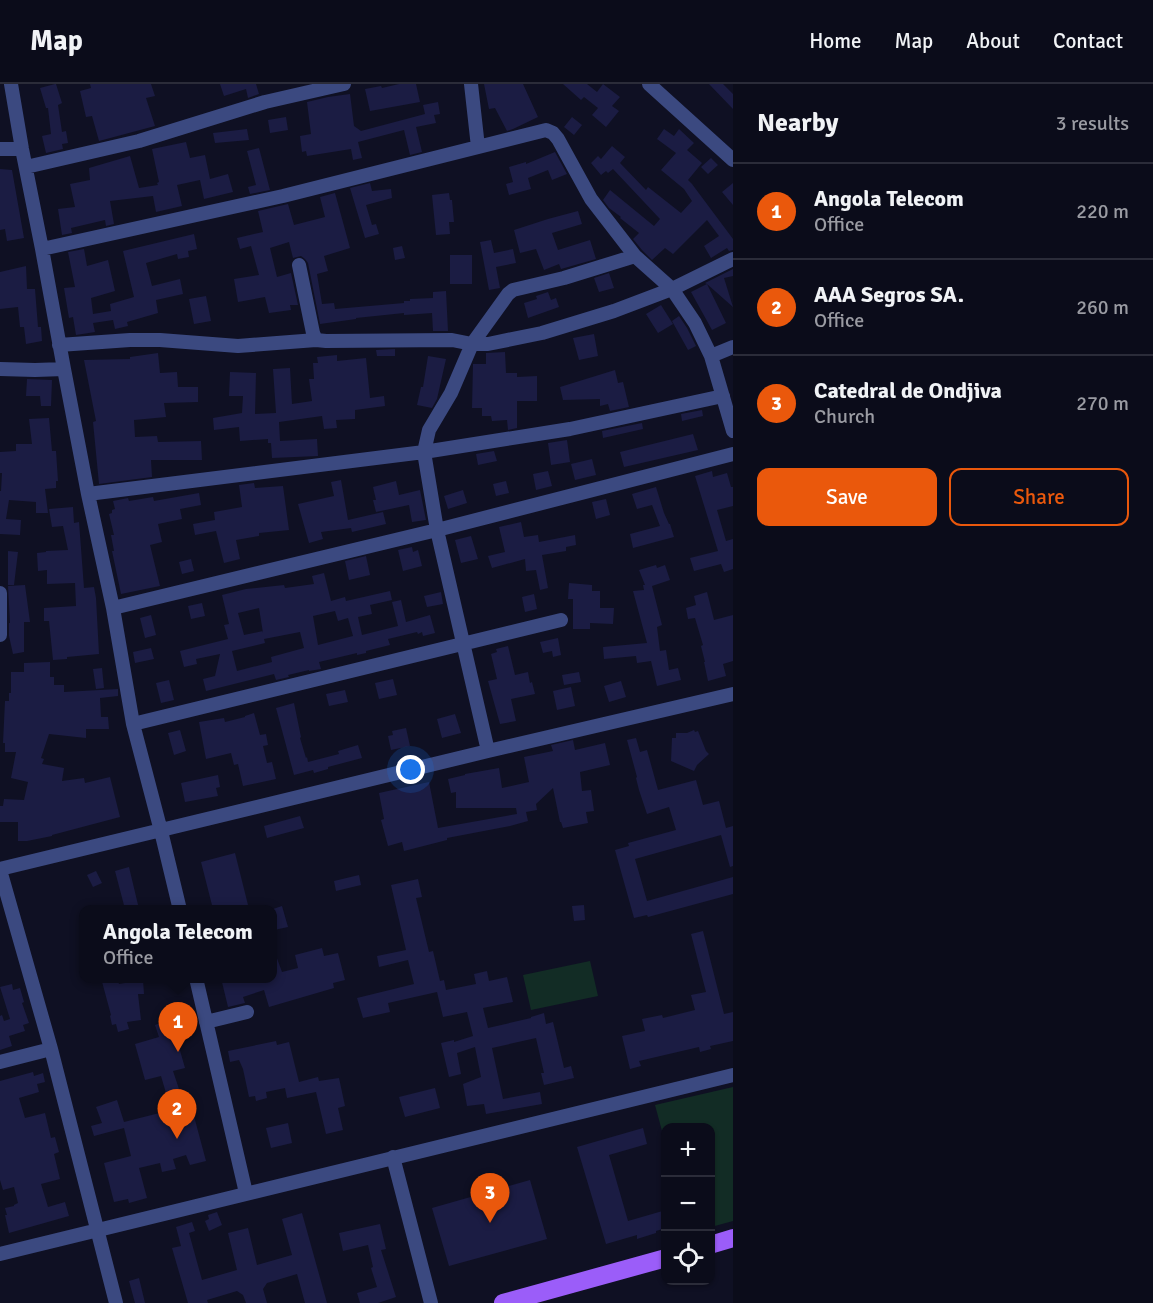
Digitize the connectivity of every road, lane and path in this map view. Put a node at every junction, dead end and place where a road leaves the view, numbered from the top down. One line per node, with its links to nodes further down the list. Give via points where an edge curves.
1 (11, 84): 7 (street)
2 (344, 84): 9 (street, via 266,102 139,141)
3 (471, 84): 5 (street)
4 (649, 84): 8 (street)
5 (478, 147): 10 (street, via 283,196); 11 (street, via 546,130 553,133 591,200)
6 (0, 149): 7 (street)
7 (22, 149): 9 (street)
8 (733, 160)
9 (26, 167): 10 (street)
10 (42, 249): 17 (street)
11 (635, 256): 14 (street); 16 (street, via 513,290)
12 (733, 259): 14 (street)
13 (299, 265): 15 (street)
14 (672, 289): 16 (street, via 542,333); 19 (street)
15 (316, 340): 16 (street, via 452,340); 17 (street, via 238,346 160,340)
16 (472, 344): 24 (street, via 451,393 429,430)
17 (59, 345): 21 (street)
18 (733, 347): 19 (street)
19 (711, 356): 22 (street)
20 (0, 369): 21 (street)
21 (64, 369): 26 (street)
22 (723, 396): 23 (street); 24 (street, via 570,429)
23 (733, 431)
24 (424, 452): 26 (street); 27 (street)
25 (733, 454): 27 (street)
26 (88, 494): 29 (street)
27 (437, 530): 29 (street); 32 (street)
28 (0, 593): 31 (street)
29 (113, 608): 34 (street)
30 (561, 620): 32 (street)
31 (0, 635)
32 (462, 644): 34 (street); 35 (street)
33 (733, 694): 35 (street)
34 (134, 724): 36 (street)
35 (488, 751): 36 (street)
36 (161, 831): 37 (street); 38 (street)
37 (0, 870): 42 (street)
38 (179, 905)
39 (197, 983): 41 (street)
40 (247, 1012): 41 (street)
41 (206, 1022): 46 (street)
42 (51, 1050): 43 (street); 47 (street)
43 (0, 1062)
44 (733, 1075): 45 (street)
45 (393, 1157): 46 (street); 53 (street)
46 (246, 1193): 47 (street)
47 (97, 1231): 50 (street); 52 (street)
48 (733, 1238): 49 (main road)
49 (715, 1244)
50 (0, 1254)
51 (661, 1258): 54 (main road)
52 (116, 1303)
53 (431, 1303)
54 (503, 1303)

